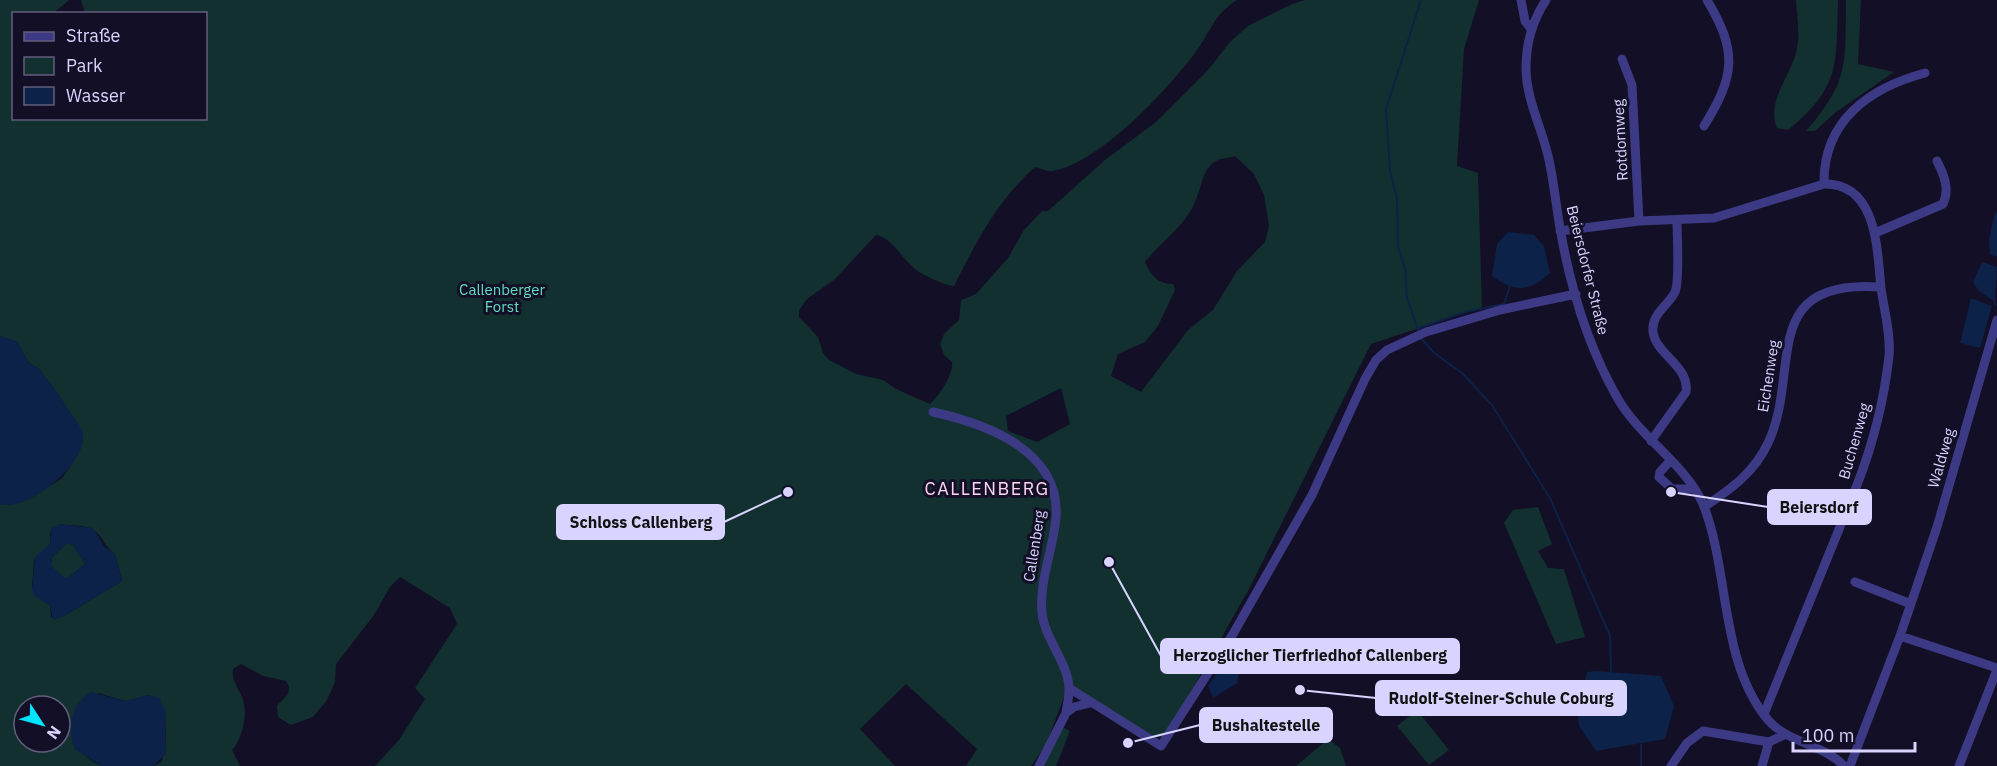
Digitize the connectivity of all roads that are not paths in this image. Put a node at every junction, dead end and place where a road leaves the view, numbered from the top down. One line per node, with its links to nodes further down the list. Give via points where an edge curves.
1 (1521, 0): 4 (street, via 1525,21)
2 (1546, 0): 4 (street)
3 (1707, 0): 7 (street, via 1720,22 1729,58 1725,88)
4 (1531, 29): 12 (street, Beiersdorfer Straße, via 1527,48 1529,91 1549,160)
5 (1622, 59): 11 (street, Rotdornweg, via 1632,85)
6 (1925, 73): 9 (street, via 1885,86 1850,114 1825,155)
7 (1704, 126)
8 (1937, 161): 13 (street, via 1947,192 1943,204)
9 (1824, 184): 10 (street, via 1742,211); 13 (street, Buchenweg, via 1842,187 1855,195 1867,209)
10 (1677, 221): 11 (street); 18 (street, via 1677,288 1657,315 1653,333 1684,375 1687,386)
11 (1639, 222): 12 (street)
12 (1560, 231): 15 (street, Beiersdorfer Straße)
13 (1875, 233): 14 (street, Buchenweg)
14 (1881, 287): 21 (street, Eichenweg, via 1837,288 1807,305 1795,321 1787,344 1777,418 1768,443 1746,476); 29 (street, Buchenweg, via 1889,352 1875,433)
15 (1576, 294): 18 (street, Beiersdorfer Straße, via 1602,369 1628,414); 27 (street, via 1500,310 1426,332 1387,350 1365,379 1312,495 1167,740 1161,746)
16 (1997, 320): 23 (street, Waldweg)
17 (933, 412): 26 (street, Callenberg, via 994,431 1030,455 1051,483 1056,510 1042,612)
18 (1651, 441): 19 (street, Beiersdorfer Straße)
19 (1670, 461): 20 (street, Beiersdorfer Straße); 20 (street, via 1659,477 1672,489)
20 (1694, 489): 21 (street, Beiersdorfer Straße)
21 (1704, 507): 29 (street, Beiersdorfer Straße, via 1737,655)
22 (1855, 582): 23 (street)
23 (1911, 604): 24 (street, Waldweg)
24 (1900, 636): 25 (street); 36 (street, Waldweg)
25 (1997, 669): 37 (street)
26 (1069, 688): 27 (street); 28 (street)
27 (1090, 703): 28 (street)
28 (1066, 713): 32 (street)
29 (1764, 714): 30 (street, Beiersdorfer Straße)
30 (1786, 734): 31 (street); 35 (street, Beiersdorfer Straße, via 1829,752)
31 (1769, 742): 33 (street, via 1703,731 1687,743); 34 (street)
32 (1039, 766)
33 (1671, 766)
34 (1762, 766)
35 (1844, 766)
36 (1850, 766)
37 (1959, 766)

